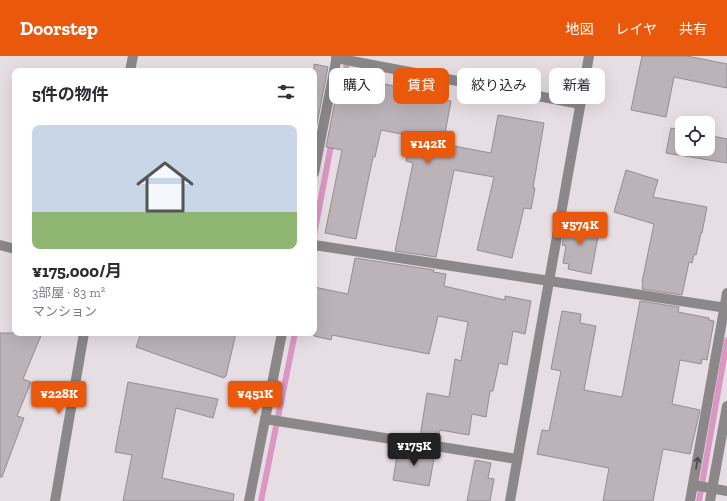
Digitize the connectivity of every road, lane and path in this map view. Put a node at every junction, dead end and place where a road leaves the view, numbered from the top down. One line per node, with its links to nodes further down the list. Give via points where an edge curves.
1 (133, 56): 4 (street)
2 (589, 56): 5 (street)
3 (342, 59): 6 (street); 8 (street)
4 (131, 68)
5 (587, 68)
6 (549, 98)
7 (580, 104): 12 (street)
8 (317, 161)
9 (0, 245): 11 (street)
10 (317, 245): 12 (street)
11 (12, 248)
12 (549, 281): 14 (street); 19 (street)
13 (727, 292): 14 (street)
14 (726, 307): 20 (street, one-way to 14)
15 (83, 336): 22 (street)
16 (282, 336): 18 (street)
17 (727, 406): 20 (street)
18 (274, 420): 19 (street); 23 (street)
19 (517, 459): 24 (street)
20 (702, 487): 21 (street); 25 (street); 26 (street)
21 (727, 491)
22 (55, 501)
23 (249, 501)
24 (510, 501)
25 (690, 501)
26 (710, 501)

